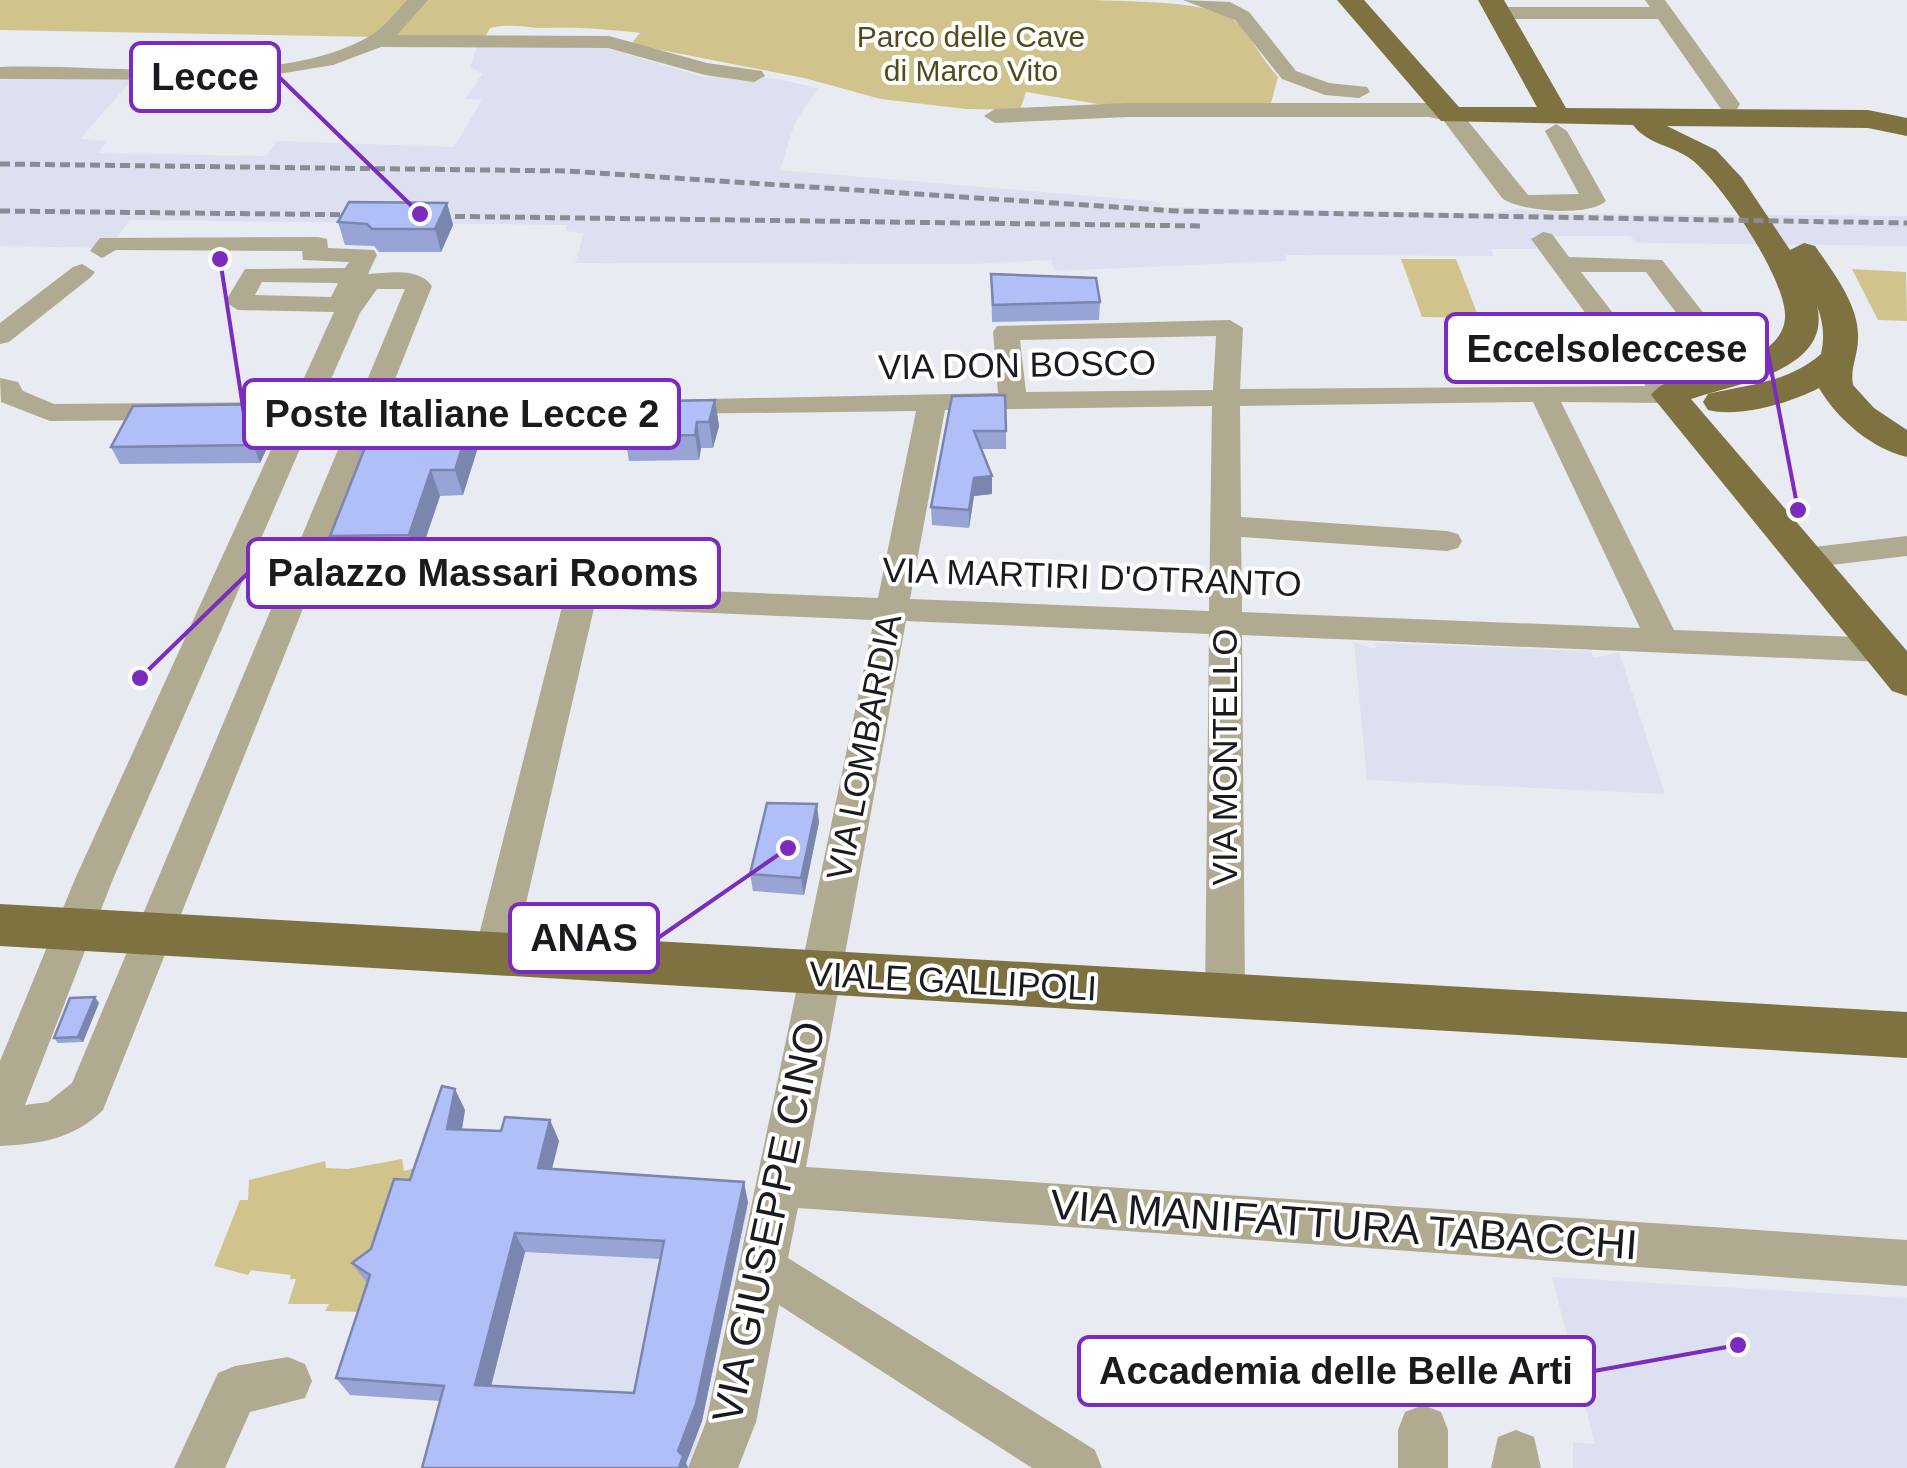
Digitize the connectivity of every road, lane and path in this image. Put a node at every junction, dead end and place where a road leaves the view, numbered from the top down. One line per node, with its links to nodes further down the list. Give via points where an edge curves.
1 (418, 0): 6 (street)
2 (1192, 0): 9 (street, via 1242,16 1289,75 1325,89)
3 (1350, 0): 9 (main road)
4 (1494, 6): 5 (street); 14 (main road)
5 (1659, 6): 16 (street)
6 (378, 41): 7 (street, via 275,73); 8 (street, via 609,42)
7 (0, 74)
8 (754, 76)
9 (1430, 88): 12 (main road)
10 (1648, 111): 14 (main road); 16 (main road); 26 (main road, via 1654,131 1701,152 1724,172 1788,276 1802,311 1800,332)
11 (1907, 111): 15 (main road); 16 (main road)
12 (1452, 115): 13 (street, via 1291,109); 14 (main road); 14 (street, via 1510,193 1522,200 1594,201)
13 (995, 116)
14 (1554, 117)
15 (1907, 126): 16 (main road, via 1829,119)
16 (1746, 129): 25 (main road, via 1752,172 1838,316)
17 (1543, 238): 20 (street)
18 (102, 252): 19 (street, via 109,243)
19 (264, 264): 22 (street); 22 (street, via 318,244)
20 (1562, 264): 26 (street, via 1653,266 1711,340); 28 (street)
21 (82, 272): 24 (street)
22 (304, 277): 23 (street)
23 (352, 294): 34 (street); 35 (street, via 415,281 419,286)
24 (0, 336)
25 (1839, 356): 28 (main road, via 1818,377 1773,394 1713,402); 37 (main road, via 1833,374 1838,390 1862,417)
26 (1759, 367): 28 (main road)
27 (1543, 393): 28 (street, VIA DON BOSCO); 30 (street, VIA DON BOSCO); 46 (street)
28 (1670, 395): 41 (main road)
29 (4, 396): 34 (street, via 50,413)
30 (1226, 400): 31 (street, VIA DON BOSCO); 31 (street, VIA MONTELLO, via 1230,328 1006,332); 38 (street, VIA MONTELLO)
31 (1013, 402): 32 (street, VIA DON BOSCO)
32 (932, 403): 33 (street, VIA DON BOSCO); 44 (street, VIA LOMBARDIA)
33 (643, 407)
34 (302, 410): 35 (street); 49 (street)
35 (366, 410): 36 (street); 42 (street)
36 (414, 410)
37 (1907, 446)
38 (1225, 526): 39 (street); 45 (street, VIA MONTELLO)
39 (1447, 541)
40 (1907, 546): 41 (street)
41 (1806, 558): 47 (main road)
42 (297, 584): 43 (street, VIA MARTIRI D'OTRANTO); 50 (street)
43 (581, 596): 44 (street, VIA MARTIRI D'OTRANTO); 51 (street)
44 (890, 610): 45 (street, VIA MARTIRI D'OTRANTO); 52 (street, VIA LOMBARDIA)
45 (1225, 620): 46 (street, VIA MARTIRI D'OTRANTO); 53 (street, VIA MONTELLO)
46 (1663, 642): 47 (street, VIA MARTIRI D'OTRANTO)
47 (1896, 665)
48 (0, 925): 49 (main road, VIALE GALLIPOLI)
49 (73, 929): 50 (main road, VIALE GALLIPOLI); 55 (street)
50 (154, 934): 51 (main road, VIALE GALLIPOLI); 56 (street, via 88,1096 72,1114 51,1123)
51 (495, 951): 52 (main road, VIALE GALLIPOLI)
52 (820, 974): 53 (main road, VIALE GALLIPOLI); 57 (street, VIA GIUSEPPE CINO)
53 (1225, 995): 54 (main road, VIALE GALLIPOLI)
54 (1907, 1035)
55 (0, 1113)
56 (0, 1126)
57 (780, 1186): 58 (street, VIA MANIFATTURA TABACCHI); 59 (street, VIA GIUSEPPE CINO)
58 (1907, 1263)
59 (761, 1267): 62 (street, VIA GIUSEPPE CINO, via 731,1422); 63 (street)
60 (288, 1381): 61 (street, via 234,1390)
61 (199, 1468)
62 (713, 1468)
63 (1077, 1468)

